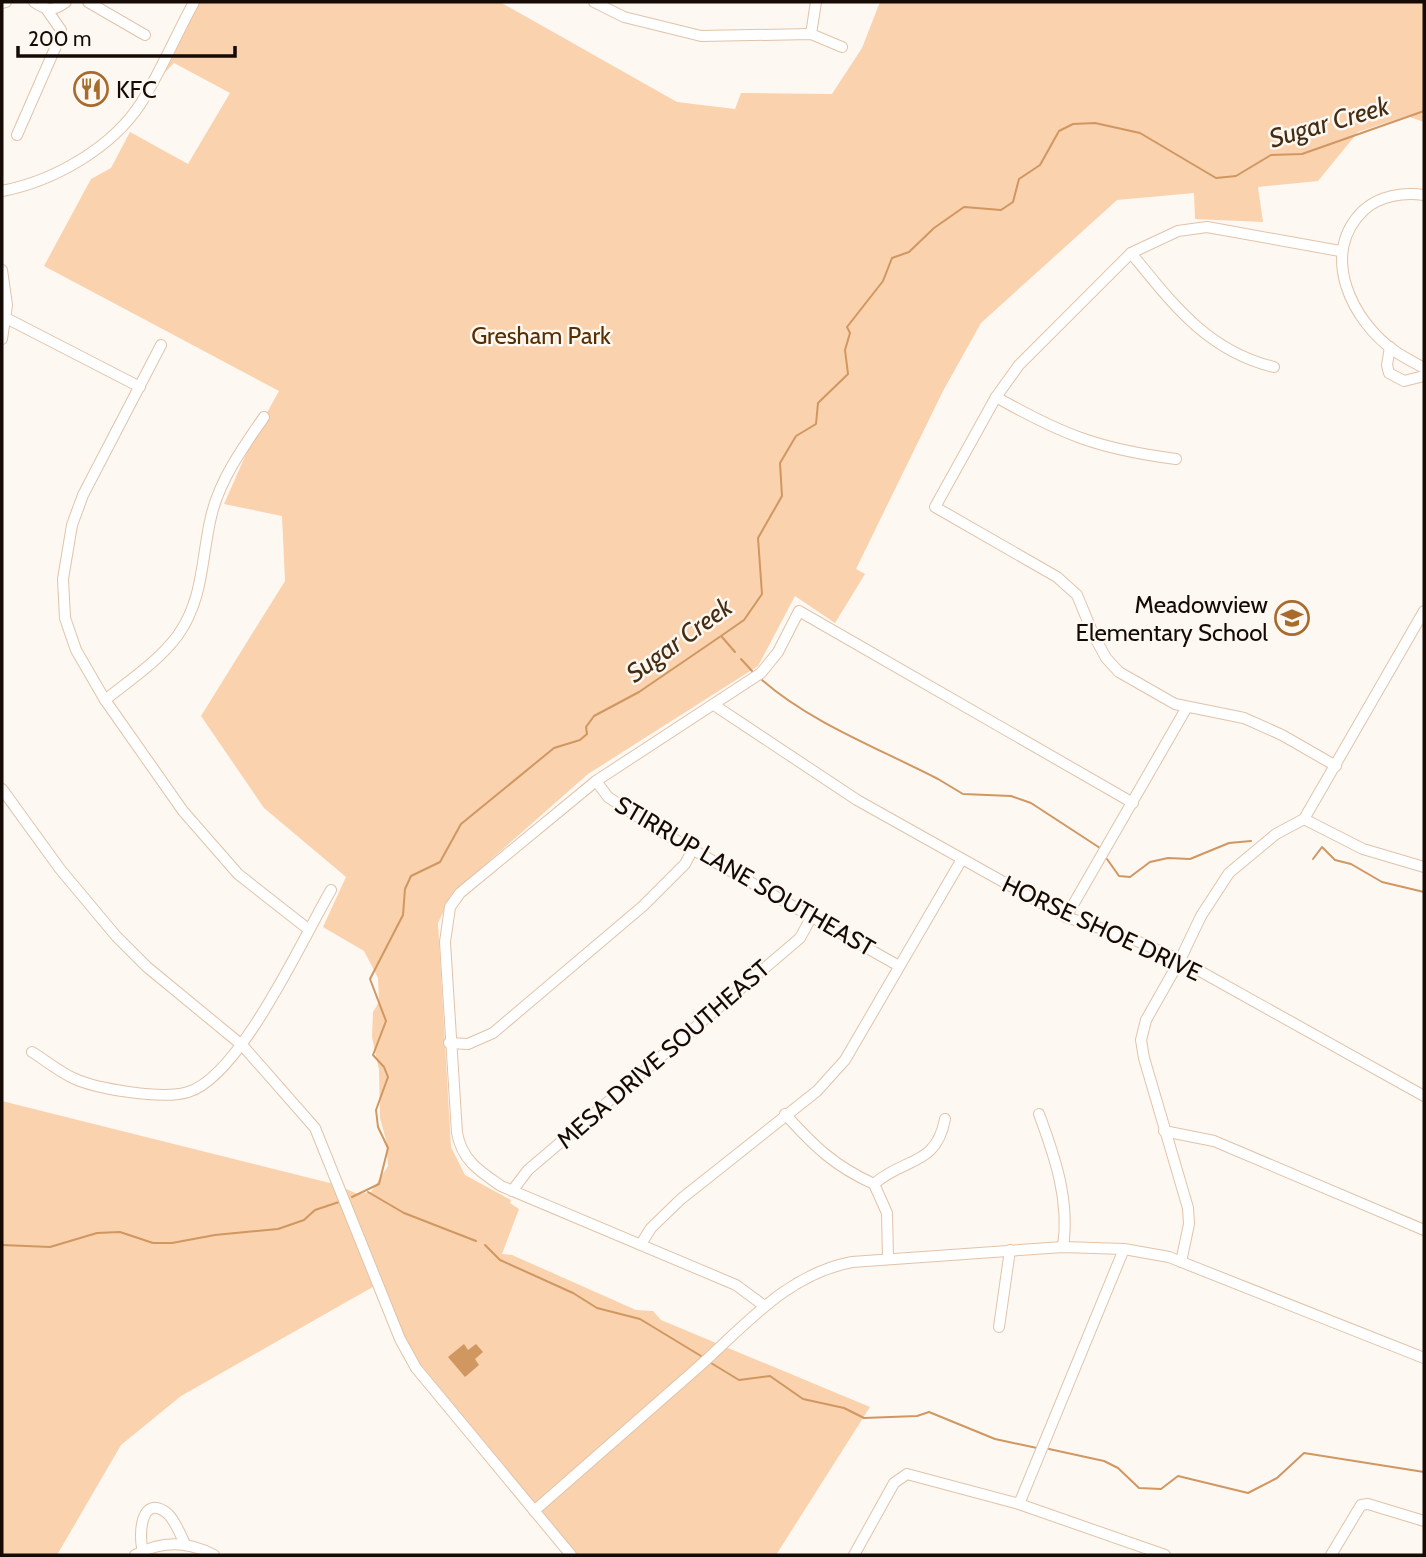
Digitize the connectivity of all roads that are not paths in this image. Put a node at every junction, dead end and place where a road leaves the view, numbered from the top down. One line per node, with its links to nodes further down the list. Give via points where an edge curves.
1 (34, 2): 7 (street)
2 (66, 2): 7 (street)
3 (88, 2): 9 (street)
4 (194, 2): 12 (street, via 140,103 123,125 90,153 55,173)
5 (594, 2): 8 (street, via 624,16 701,36)
6 (816, 2): 8 (street)
7 (47, 10): 11 (street, via 61,30 60,37)
8 (811, 34): 10 (street)
9 (145, 35)
10 (842, 47)
11 (17, 135)
12 (2, 191)
13 (1424, 195): 14 (street, via 1386,197 1369,205 1355,219)
14 (1340, 251): 15 (street, via 1207,228 1178,231); 20 (street, via 1342,276 1352,301)
15 (1130, 253): 21 (street, via 1183,317 1216,342 1255,363); 25 (street, via 1035,347)
16 (2, 270): 17 (street)
17 (6, 318): 18 (street); 24 (street)
18 (2, 339)
19 (161, 345): 24 (street)
20 (1390, 347): 22 (street); 23 (street, via 1390,373 1404,381)
21 (1274, 367)
22 (1424, 368)
23 (1424, 376)
24 (140, 387): 29 (street, via 79,505 65,557 65,618 76,650)
25 (996, 397): 27 (street, via 1048,427 1102,447); 31 (street, via 935,506 1057,577 1077,595 1094,636 1119,672)
26 (264, 417): 29 (street, via 240,452 215,504 200,591 191,613 160,656)
27 (1176, 459)
28 (1424, 611): 32 (street)
29 (105, 700): 43 (street, via 215,851)
30 (714, 705): 33 (street); 35 (street, via 761,673 778,652 799,611); 38 (street, HORSE SHOE DRIVE, via 856,800)
31 (1187, 707): 32 (street, via 1244,718); 35 (street)
32 (1336, 766): 36 (street)
33 (596, 781): 37 (street, STIRRUP LANE SOUTHEAST, via 622,807); 46 (street, via 483,873 450,907 445,942)
34 (2, 790): 47 (street, via 116,936)
35 (1133, 803): 42 (street)
36 (1304, 819): 39 (street, via 1363,849); 44 (street, via 1276,834 1229,873 1200,916)
37 (693, 849): 41 (street, STIRRUP LANE SOUTHEAST); 46 (street, via 685,864 643,906 493,1033 468,1044)
38 (962, 859): 42 (street, HORSE SHOE DRIVE); 45 (street)
39 (1424, 867)
40 (331, 890): 43 (street)
41 (812, 916): 45 (street, STIRRUP LANE SOUTHEAST); 55 (street, MESA DRIVE SOUTHEAST, via 800,938 528,1170)
42 (1066, 916): 44 (street, HORSE SHOE DRIVE)
43 (309, 929): 47 (street)
44 (1181, 960): 49 (street, HORSE SHOE DRIVE); 53 (street, via 1146,1020 1141,1040)
45 (899, 966): 50 (street, via 845,1060 817,1091)
46 (449, 1043): 55 (street, via 459,1145 480,1172)
47 (243, 1046): 48 (street, via 216,1075 188,1092 138,1094 73,1078); 67 (street, via 315,1128 416,1368)
48 (32, 1052)
49 (1424, 1096)
50 (785, 1114): 54 (street, via 822,1154); 57 (street, via 681,1199)
51 (1039, 1114): 58 (street, via 1063,1196)
52 (945, 1119): 54 (street, via 941,1139 931,1152)
53 (1164, 1131): 56 (street, via 1214,1141); 62 (street, via 1188,1208)
54 (874, 1184): 61 (street, via 887,1213)
55 (512, 1191): 57 (street)
56 (1424, 1230)
57 (641, 1244): 63 (street, via 736,1286)
58 (1063, 1247): 59 (street); 60 (street)
59 (1124, 1249): 62 (street); 66 (street)
60 (1010, 1250): 61 (street); 64 (street)
61 (888, 1259): 63 (street, via 827,1267)
62 (1181, 1262): 65 (street)
63 (763, 1305): 67 (street)
64 (999, 1327)
65 (1424, 1358)
66 (1019, 1504): 73 (street, via 907,1474 894,1483); 74 (street)
67 (534, 1511): 72 (street)
68 (1424, 1521): 75 (street, via 1361,1504)
69 (185, 1544): 70 (street); 70 (street, via 170,1516 152,1511 139,1525); 71 (street)
70 (139, 1553)
71 (214, 1555)
72 (571, 1555)
73 (854, 1555)
74 (1166, 1555)
75 (1331, 1555)

